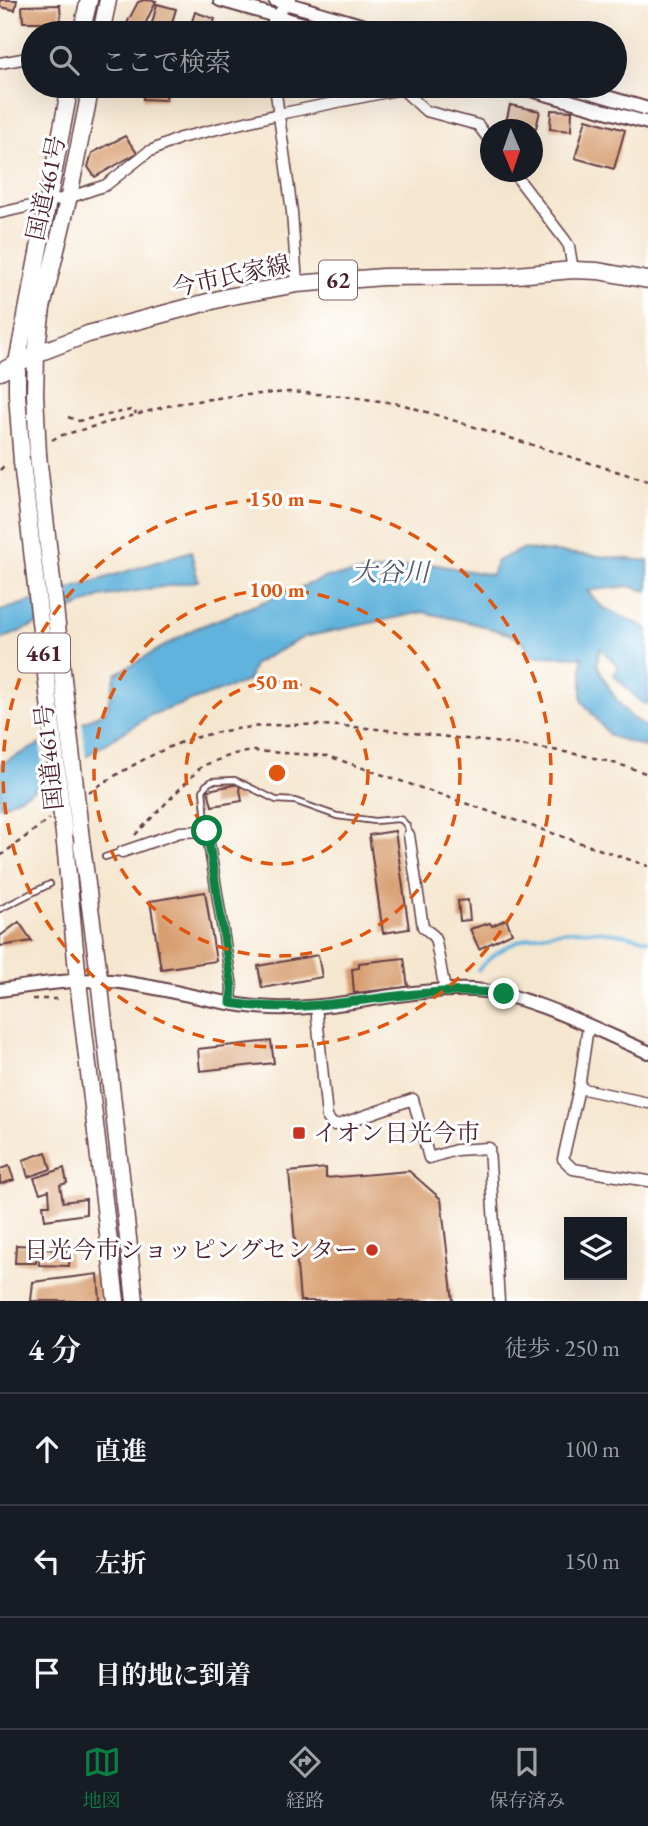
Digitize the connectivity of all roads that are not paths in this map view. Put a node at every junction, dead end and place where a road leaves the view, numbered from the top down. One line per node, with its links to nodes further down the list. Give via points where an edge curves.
1 (89, 0): 7 (main road)
2 (108, 0): 8 (main road)
3 (220, 0): 6 (street)
4 (275, 0): 5 (street)
5 (290, 2): 6 (street); 11 (street)
6 (276, 16): 9 (street); 10 (street)
7 (84, 21)
8 (104, 21)
9 (273, 21)
10 (293, 21)
11 (350, 21)
12 (21, 59): 13 (street)
13 (0, 63)
14 (68, 98): 27 (main road, 国道461号 / 461)
15 (89, 98): 26 (main road, 国道461号 / 461)
16 (277, 98): 22 (street)
17 (358, 98): 22 (street)
18 (412, 98): 24 (street, via 426,111)
19 (559, 98): 23 (street)
20 (610, 98): 21 (street)
21 (648, 109)
22 (279, 114): 26 (street, via 180,138 148,152 106,185); 31 (street)
23 (648, 123)
24 (480, 127)
25 (521, 182): 29 (street, via 569,246)
26 (69, 196): 27 (street); 32 (main road, 国道461号 / 461, via 42,308)
27 (48, 202): 28 (street); 33 (main road, 国道461号 / 461)
28 (0, 212)
29 (573, 270): 30 (main road, 今市氏家線 / 62); 31 (main road, 今市氏家線 / 62)
30 (648, 279)
31 (297, 284): 32 (main road, 今市氏家線 / 62, via 88,334)
32 (36, 354): 33 (main road, 今市氏家線 / 62); 42 (main road, 国道461号 / 461, bridge, via 38,455)
33 (17, 363): 34 (main road, 今市氏家線 / 62); 41 (main road, 国道461号 / 461, bridge, via 22,462)
34 (0, 372)
35 (207, 831): 36 (lane, via 203,791 212,781 224,779 276,800 295,801 337,816 402,820); 37 (street, via 180,832); 45 (street)
36 (409, 835): 44 (street, via 423,927 434,936)
37 (121, 852): 38 (lane)
38 (104, 857)
39 (50, 884): 40 (lane)
40 (0, 909)
41 (78, 981): 42 (street); 43 (street); 52 (main road, 国道461号 / 461)
42 (99, 981): 45 (street); 53 (main road, 国道461号 / 461)
43 (0, 990)
44 (445, 990): 46 (street); 47 (street, via 504,994)
45 (231, 1003): 46 (street)
46 (316, 1006): 54 (street, via 327,1116 332,1125 413,1099 429,1158 489,1148)
47 (589, 1027): 48 (street); 49 (street)
48 (648, 1052)
49 (579, 1088): 50 (street); 51 (street, via 563,1159 573,1169)
50 (648, 1103)
51 (648, 1181)
52 (116, 1301)
53 (135, 1301)
54 (499, 1301)

